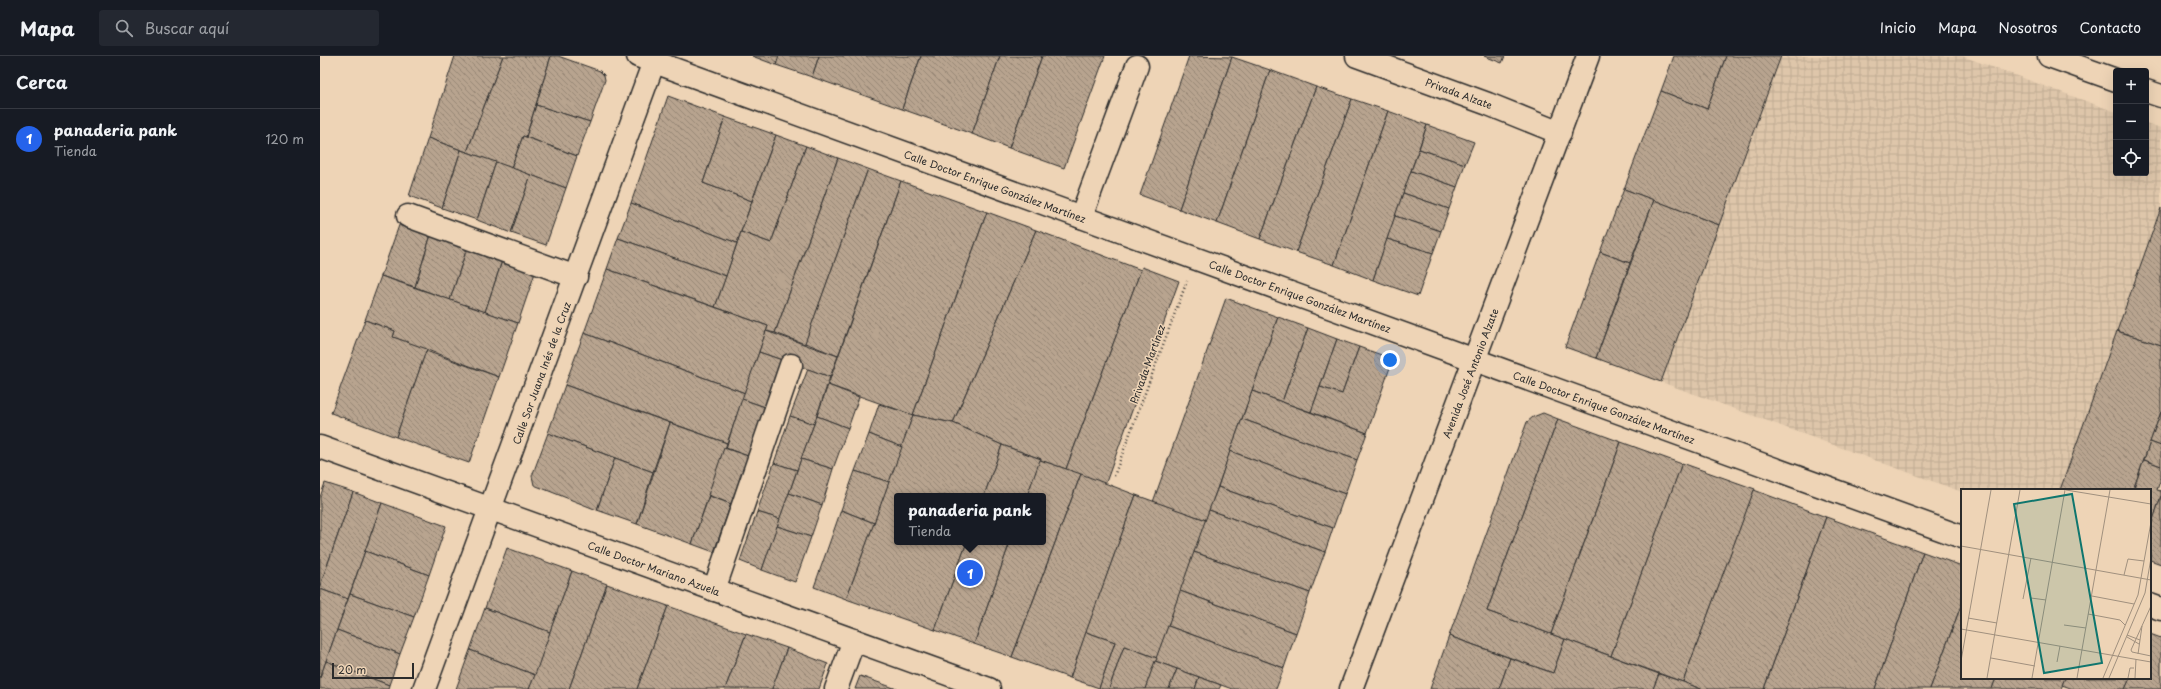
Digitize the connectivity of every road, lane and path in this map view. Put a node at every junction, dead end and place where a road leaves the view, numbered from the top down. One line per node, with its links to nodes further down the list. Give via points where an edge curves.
1 (1357, 56): 9 (street, Privada Alzate)
2 (1588, 56): 9 (street, Avenida José Antonio Alzate)
3 (2049, 56): 6 (street)
4 (649, 58): 11 (street, Calle Doctor Enrique González Martínez); 13 (street, Calle Sor Juana Inés de la Cruz)
5 (1137, 66): 11 (street)
6 (2113, 79)
7 (2149, 92): 8 (street)
8 (2161, 96)
9 (1560, 133): 14 (street, Avenida José Antonio Alzate)
10 (408, 216): 13 (street)
11 (1081, 217): 12 (street, Calle Doctor Enrique González Martínez)
12 (1195, 258): 14 (street, Calle Doctor Enrique González Martínez); 17 (path, Privada Martínez)
13 (576, 277): 18 (street, Calle Sor Juana Inés de la Cruz)
14 (1474, 361): 19 (street, Calle Doctor Enrique González Martínez); 27 (street, Avenida José Antonio Alzate)
15 (791, 365): 20 (street)
16 (320, 447): 18 (street, Calle Doctor Mariano Azuela)
17 (1114, 476)
18 (491, 509): 20 (street, Calle Doctor Mariano Azuela); 24 (street, Calle Sor Juana Inés de la Cruz)
19 (1961, 537)
20 (714, 590): 23 (street, Calle Doctor Mariano Azuela)
21 (2151, 605): 22 (street)
22 (2161, 608)
23 (854, 640): 25 (street); 26 (street, Calle Doctor Mariano Azuela)
24 (424, 689)
25 (836, 689)
26 (989, 689)
27 (1351, 689)

